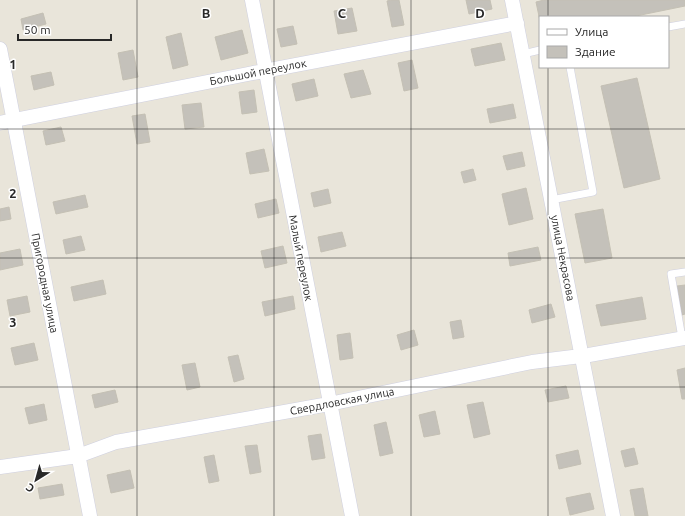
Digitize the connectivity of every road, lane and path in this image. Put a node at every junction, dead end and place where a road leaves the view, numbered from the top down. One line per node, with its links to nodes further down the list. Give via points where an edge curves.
1 (252, 0): 10 (street, Малый переулок)
2 (512, 0): 3 (street, улица Некрасова)
3 (517, 23): 8 (street, улица Некрасова); 10 (street, Большой переулок)
4 (685, 24): 5 (lane)
5 (669, 27)
6 (0, 49): 11 (street, Пригородная улица)
7 (539, 50): 8 (lane)
8 (523, 54): 12 (street, улица Некрасова)
9 (570, 68): 12 (lane, via 593,192)
10 (265, 71): 11 (street, Большой переулок); 16 (street, Малый переулок)
11 (7, 121): 17 (street, Пригородная улица)
12 (551, 200): 15 (street, улица Некрасова)
13 (685, 272): 14 (lane, via 671,274)
14 (684, 338): 15 (street, Свердловская улица)
15 (582, 356): 16 (street, Свердловская улица, via 532,362); 21 (street, улица Некрасова)
16 (329, 404): 17 (street, Свердловская улица, via 116,442); 20 (street, Малый переулок)
17 (78, 456): 18 (street, Свердловская улица); 19 (street, Пригородная улица)
18 (0, 467)
19 (90, 516)
20 (352, 516)
21 (613, 516)

